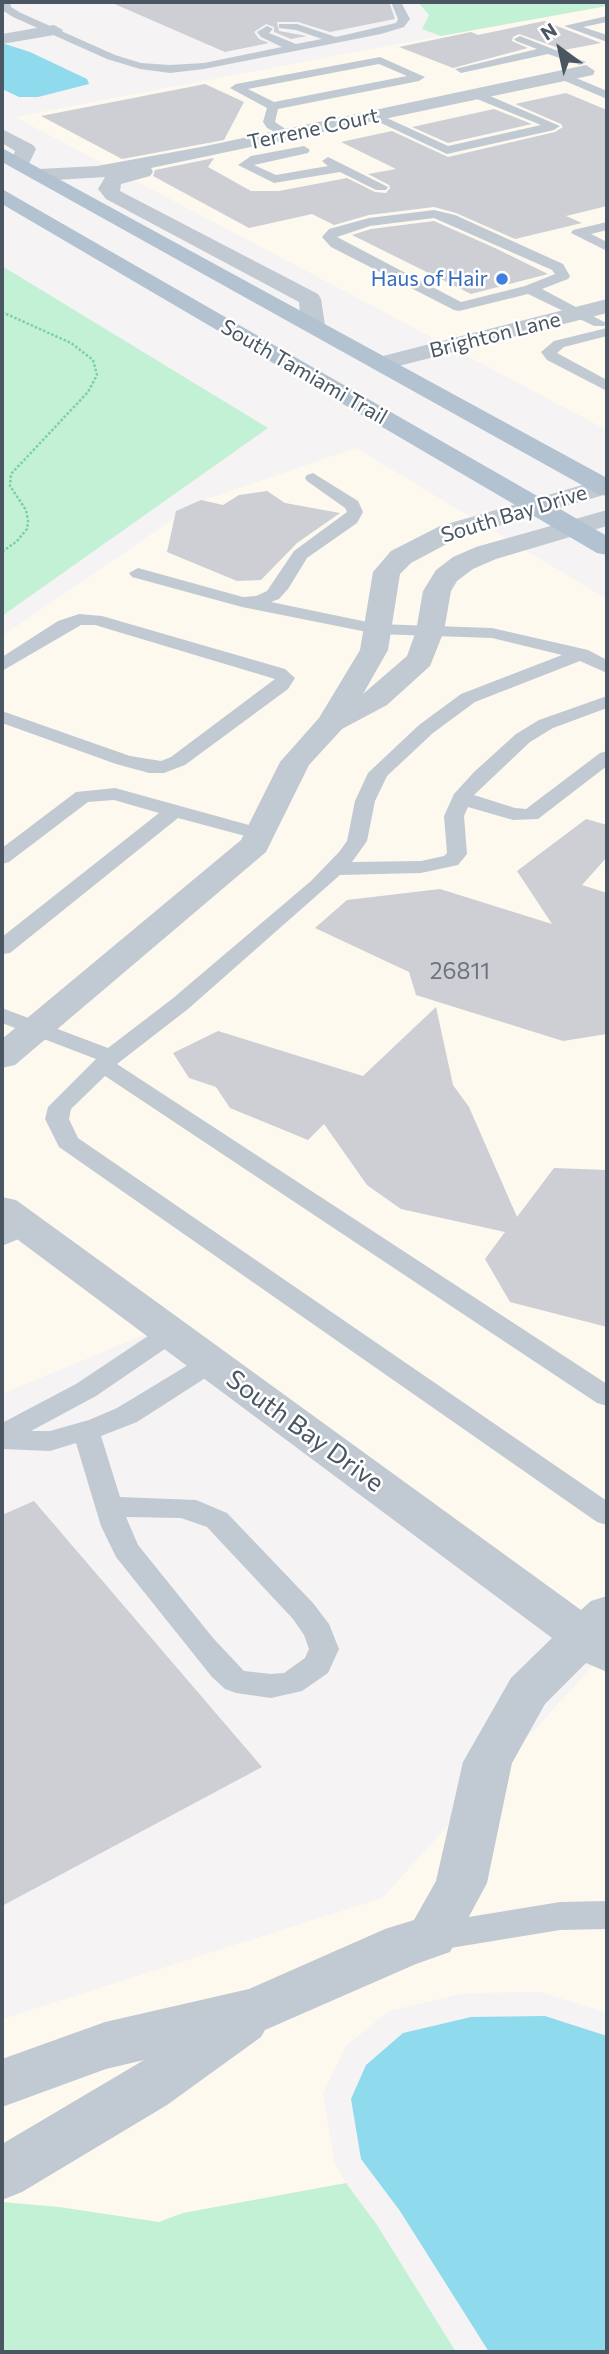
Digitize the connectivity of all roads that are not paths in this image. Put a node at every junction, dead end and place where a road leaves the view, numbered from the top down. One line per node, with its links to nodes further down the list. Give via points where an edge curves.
1 (5, 2): 4 (lane, via 10,11)
2 (396, 2): 9 (lane, via 404,19 400,25)
3 (607, 19): 12 (lane, via 570,26)
4 (45, 26): 7 (street); 10 (lane, via 111,58 156,68 204,66)
5 (283, 26): 9 (lane)
6 (267, 29): 10 (lane, via 262,32 265,35)
7 (3, 35)
8 (520, 38): 11 (lane)
9 (336, 40): 10 (lane)
10 (294, 48)
11 (550, 50): 12 (lane); 13 (lane)
12 (600, 57): 14 (street, Terrene Court)
13 (461, 69)
14 (562, 76): 15 (street, Terrene Court); 16 (lane)
15 (477, 94): 18 (street, Terrene Court); 18 (lane, via 554,126 447,149)
16 (607, 95)
17 (273, 106): 17 (lane, via 326,96 419,77 380,60 236,88); 20 (lane, via 269,122)
18 (372, 116): 20 (street, Terrene Court)
19 (2, 135): 23 (street, via 26,149)
20 (282, 135): 21 (lane); 22 (street, Terrene Court)
21 (304, 150): 24 (lane); 24 (lane, via 244,165 274,179)
22 (201, 153): 23 (street, Terrene Court, via 97,172); 32 (street, via 113,180 108,189 310,299)
23 (20, 164): 32 (main road, South Tamiami Trail)
24 (341, 168): 25 (lane)
25 (381, 187)
26 (2, 195): 38 (main road, South Tamiami Trail)
27 (607, 226): 28 (lane, via 578,233)
28 (607, 247)
29 (530, 289): 29 (lane, via 459,307 329,237 348,227 399,216 450,218 558,267 563,276); 31 (lane)
30 (607, 306): 31 (street, Brighton Lane)
31 (579, 313): 33 (lane); 34 (street, Brighton Lane)
32 (313, 325): 34 (main road, South Tamiami Trail)
33 (607, 329): 35 (lane, via 548,352)
34 (383, 363): 37 (main road, South Tamiami Trail)
35 (607, 386)
36 (313, 478): 43 (lane, via 352,505 351,519 300,555 273,595)
37 (607, 487): 38 (street, South Bay Drive)
38 (536, 506): 40 (main road, South Tamiami Trail); 44 (street, South Bay Drive, via 449,532 401,556 387,572)
39 (607, 518): 40 (street, South Bay Drive)
40 (574, 528): 41 (main road, South Tamiami Trail); 45 (street, South Bay Drive, via 463,563 446,576 438,591)
41 (607, 547)
42 (138, 573): 43 (lane)
43 (242, 602): 44 (lane)
44 (377, 629): 45 (lane); 51 (street, South Bay Drive, via 374,650)
45 (430, 631): 46 (lane, via 492,633); 51 (street, South Bay Drive, via 420,660 402,679)
46 (581, 654): 48 (lane); 59 (lane, via 468,698 401,750 370,786 357,841)
47 (2, 665): 53 (lane, via 79,619 96,620 286,678 178,761 149,767)
48 (607, 667)
49 (607, 702): 55 (lane, via 546,724 523,738)
50 (2, 717): 53 (lane)
51 (331, 723): 57 (street, South Bay Drive, via 295,762)
52 (607, 757): 55 (lane, via 531,815)
53 (123, 760): 54 (lane)
54 (83, 796): 56 (lane, via 115,794); 58 (lane)
55 (462, 798): 59 (lane, via 454,816 457,853 451,862)
56 (174, 811): 57 (lane); 60 (lane)
57 (260, 834): 62 (street, South Bay Drive, via 256,845 235,864)
58 (2, 858)
59 (334, 869): 64 (lane, via 180,1004)
60 (2, 948)
61 (2, 1015): 62 (lane)
62 (37, 1028): 63 (street, South Bay Drive); 64 (lane)
63 (2, 1057)
64 (107, 1061): 68 (lane); 72 (lane, via 60,1107 57,1119 68,1142)
65 (10, 1224): 66 (street, South Bay Drive)
66 (172, 1332): 67 (street, South Bay Drive); 70 (lane, via 86,1390)
67 (212, 1362): 69 (lane, via 127,1415); 73 (street, South Bay Drive, via 441,1530)
68 (607, 1397)
69 (86, 1430): 70 (lane, via 50,1441); 71 (lane)
70 (2, 1438)
71 (109, 1507): 71 (lane, via 126,1550 202,1646 236,1681 291,1684 317,1665 324,1649 318,1632 218,1520 189,1509)
72 (607, 1516)
73 (599, 1635): 75 (street, via 528,1691 488,1762 461,1883)
74 (607, 1914): 75 (lane, via 560,1916)
75 (432, 1937): 76 (street)
76 (256, 2010): 77 (street, via 105,2046); 78 (street, via 148,2088)
77 (2, 2083)
78 (2, 2174)

